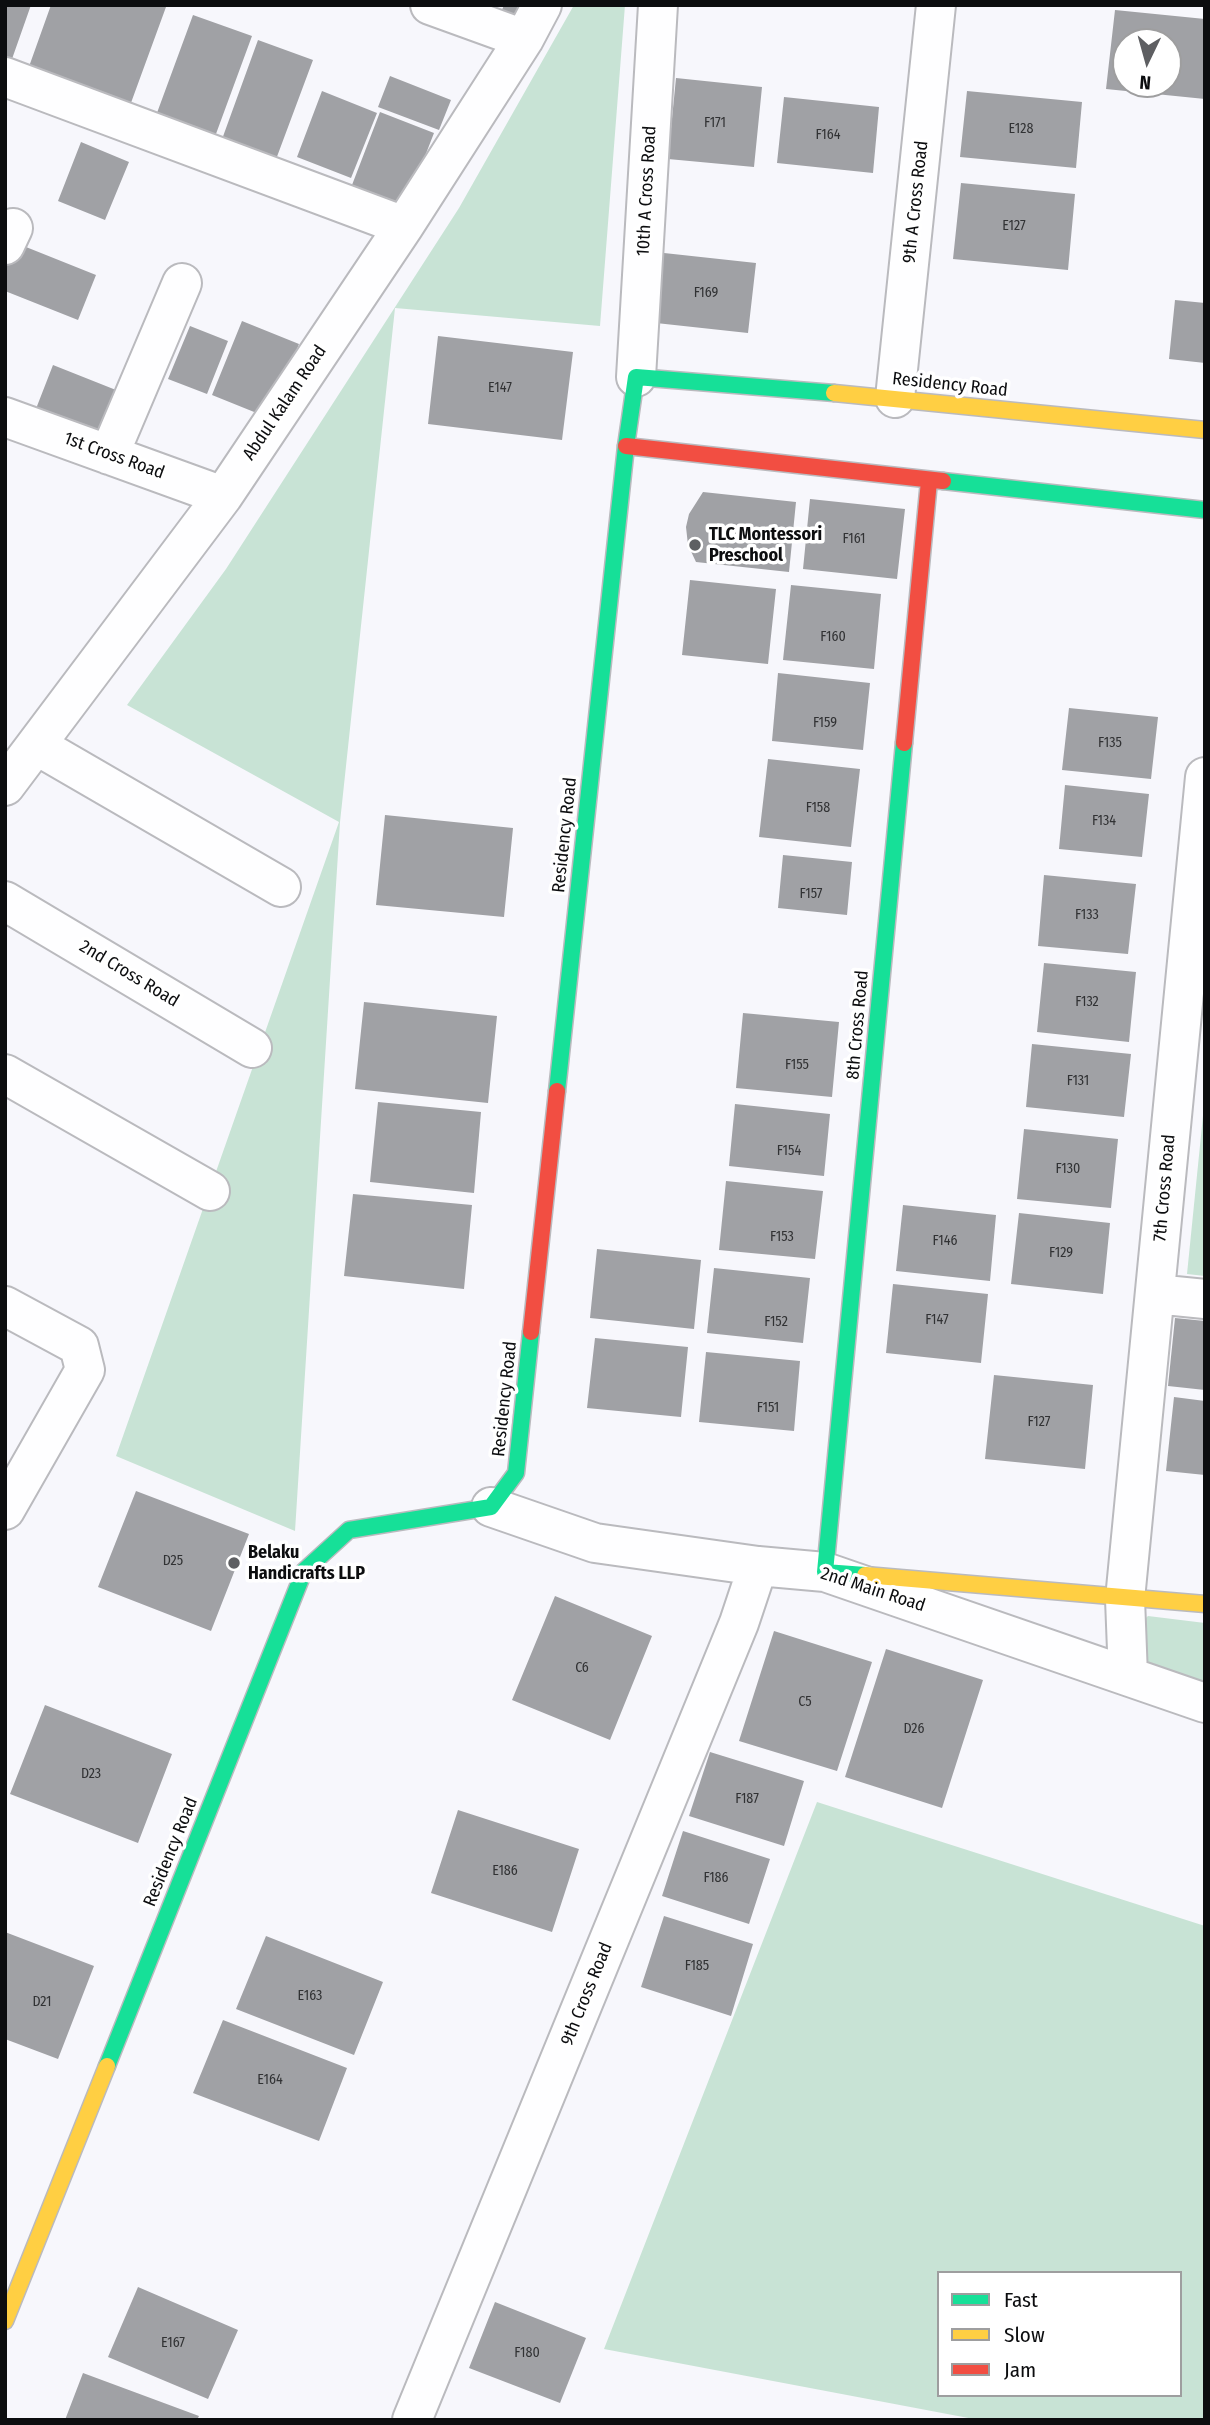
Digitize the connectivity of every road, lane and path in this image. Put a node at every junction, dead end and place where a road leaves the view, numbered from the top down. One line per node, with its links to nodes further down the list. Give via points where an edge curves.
1 (430, 5): 5 (street)
2 (542, 5): 5 (street, Abdul Kalam Road)
3 (658, 5): 9 (street, 10th A Cross Road)
4 (936, 5): 10 (street, 9th A Cross Road)
5 (524, 39): 7 (street, Abdul Kalam Road)
6 (5, 77): 7 (street)
7 (404, 226): 16 (street, Abdul Kalam Road)
8 (182, 283): 14 (street)
9 (636, 377): 10 (street, Residency Road); 13 (street, Residency Road)
10 (895, 398): 12 (street, Residency Road)
11 (5, 417): 14 (street, 1st Cross Road)
12 (1205, 430)
13 (626, 446): 15 (street); 30 (street, Residency Road, via 516,1473)
14 (109, 455): 16 (street, 1st Cross Road)
15 (929, 481): 17 (street); 33 (street, 8th Cross Road)
16 (223, 496): 18 (street, Abdul Kalam Road)
17 (1205, 510)
18 (36, 745): 20 (street, Abdul Kalam Road); 21 (street)
19 (1205, 776): 23 (street, 7th Cross Road)
20 (5, 786)
21 (281, 887)
22 (5, 901): 24 (street, 2nd Cross Road)
23 (1197, 925): 27 (street, 7th Cross Road)
24 (252, 1048)
25 (5, 1074): 26 (street)
26 (210, 1191)
27 (1155, 1294): 28 (street); 34 (street, 7th Cross Road)
28 (1205, 1299)
29 (5, 1306): 31 (street, via 79,1346 85,1370)
30 (491, 1507): 32 (street, 2nd Main Road, via 595,1543); 38 (street, Residency Road, via 349,1530 304,1571)
31 (5, 1510)
32 (758, 1566): 33 (street, 2nd Main Road); 39 (street, 9th Cross Road, via 739,1623)
33 (825, 1572): 34 (street); 36 (street, 2nd Main Road)
34 (1125, 1599): 35 (street); 36 (street, 7th Cross Road)
35 (1205, 1604)
36 (1128, 1676): 37 (street, 2nd Main Road)
37 (1205, 1703)
38 (5, 2322)
39 (412, 2420)

